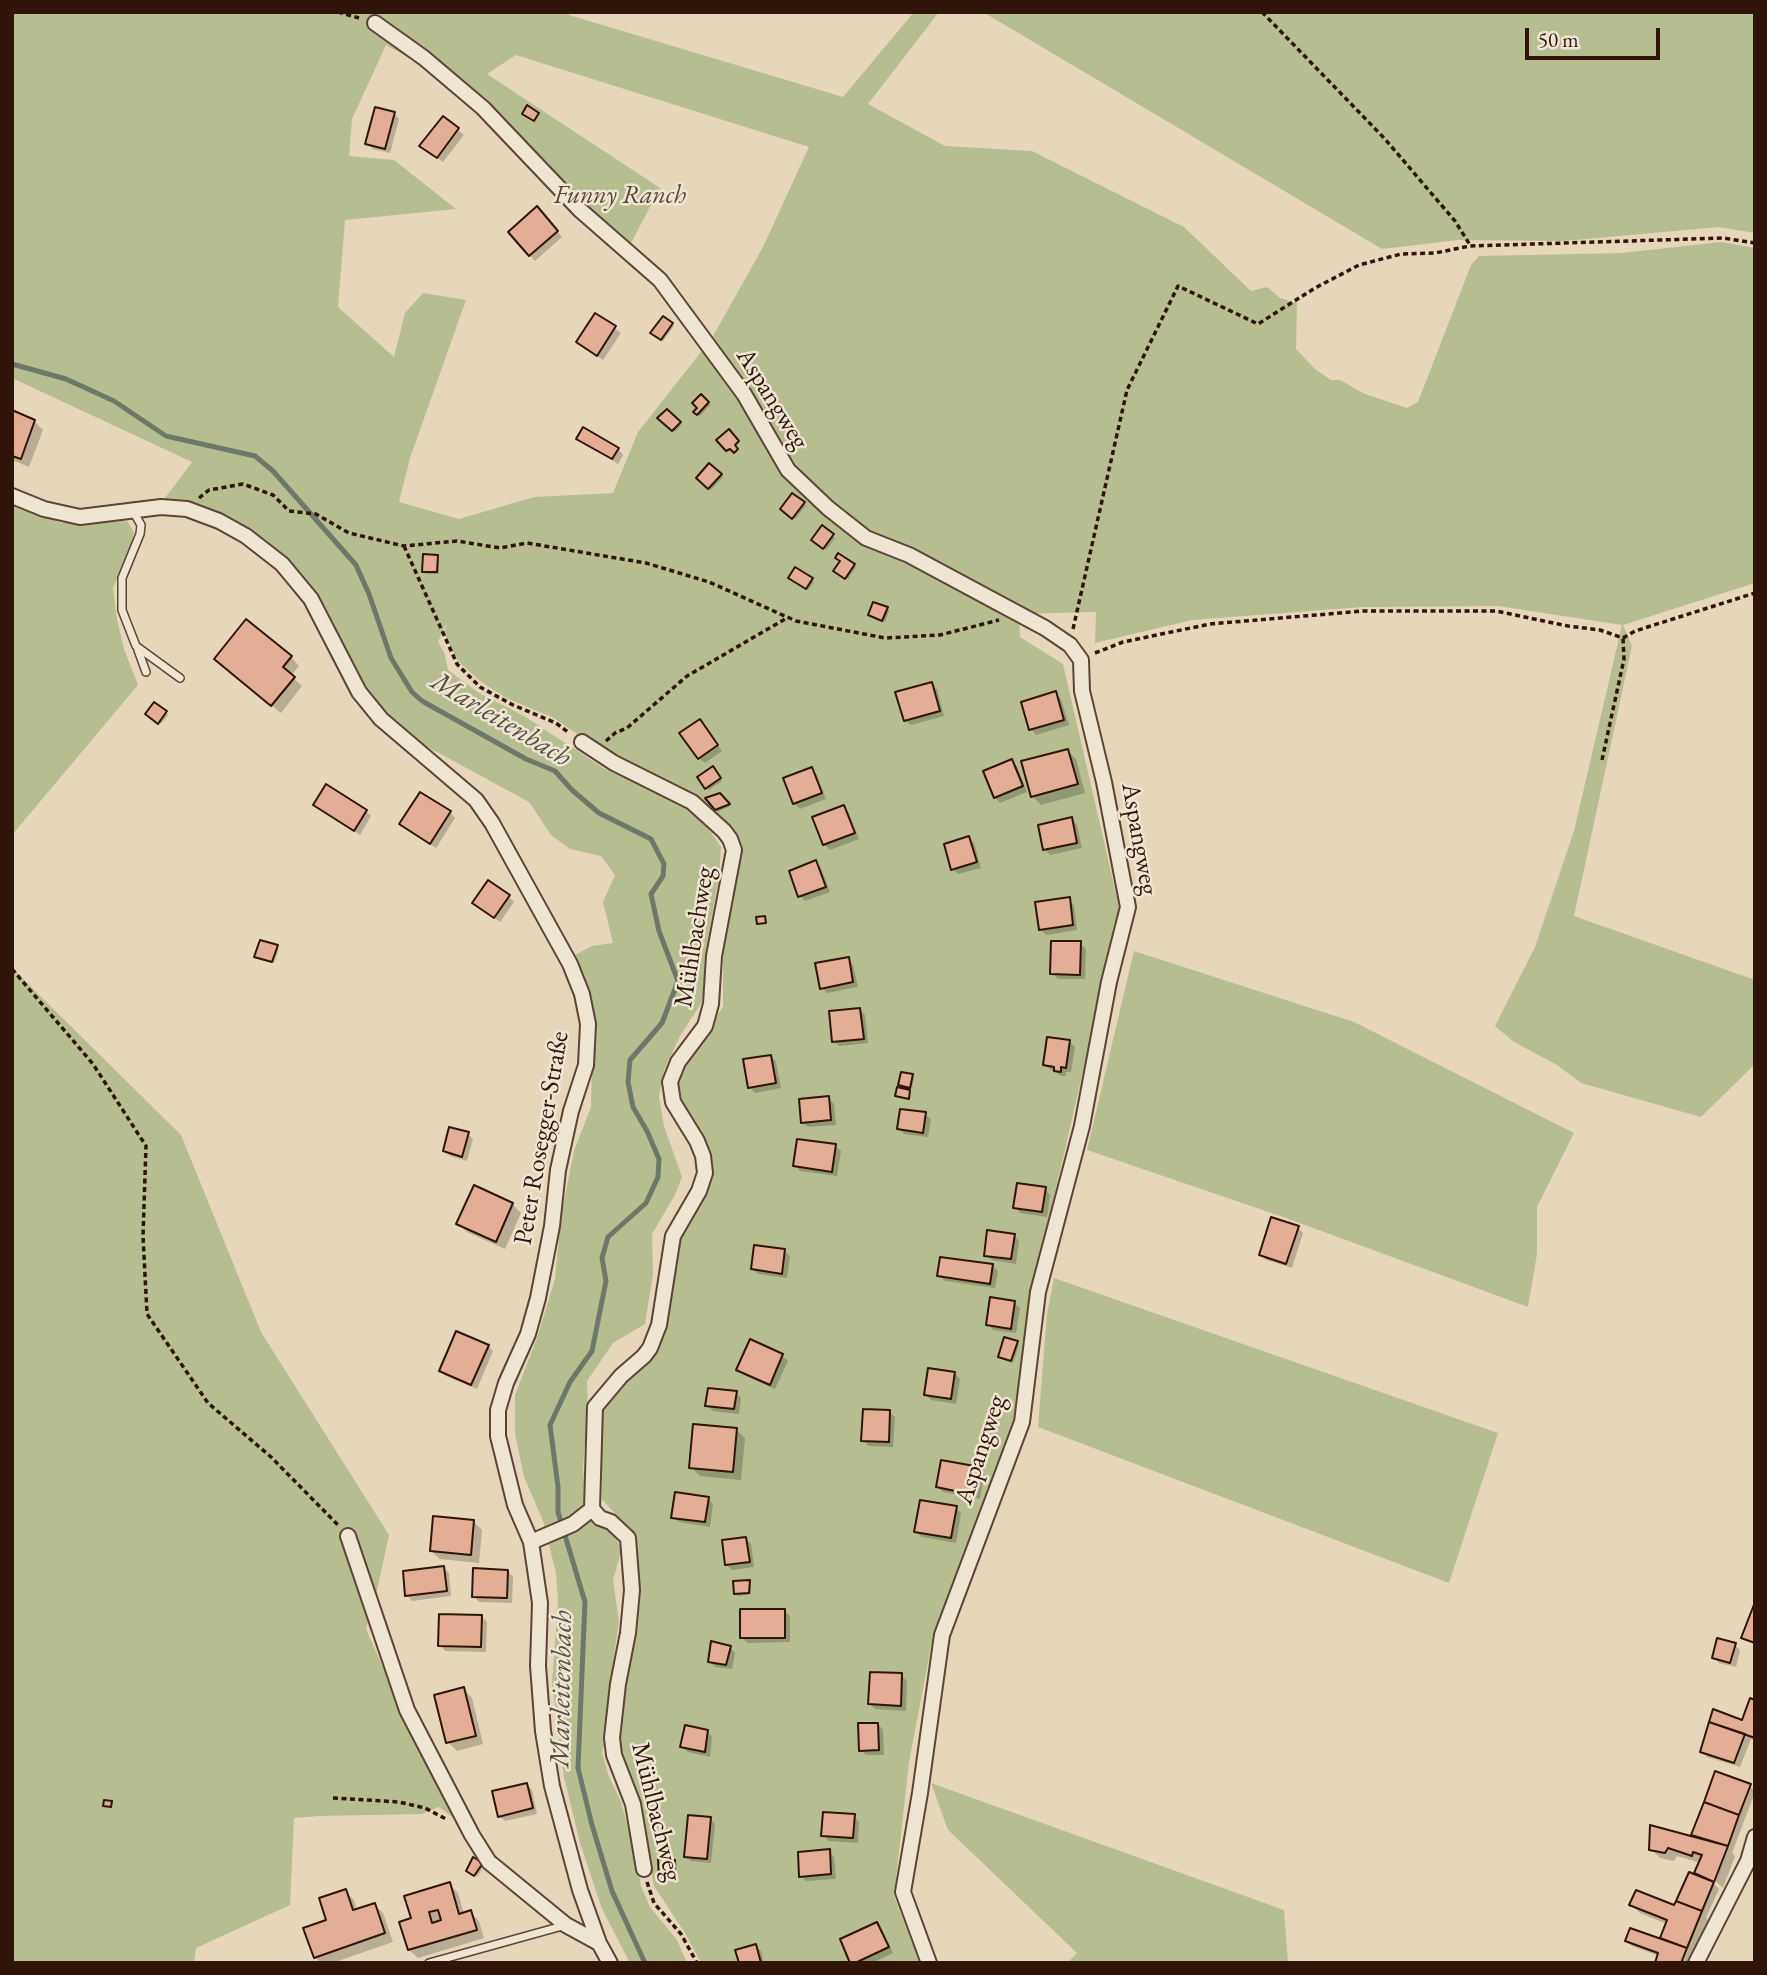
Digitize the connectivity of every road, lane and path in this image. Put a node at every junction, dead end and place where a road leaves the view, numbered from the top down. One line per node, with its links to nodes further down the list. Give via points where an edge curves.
1 (338, 12): 3 (path)
2 (1262, 12): 5 (path, via 1385,139)
3 (375, 23): 11 (street, Aspangweg, via 483,108 580,210 660,280 744,394 788,470 828,508 866,538 909,555)
4 (1755, 243): 5 (path, via 1723,238)
5 (1471, 246): 16 (path, via 1401,254 1359,265 1258,324 1178,286 1127,390)
6 (12, 496): 8 (street, Peter Rosegger-Straße, via 80,517)
7 (187, 509): 8 (street, Peter Rosegger-Straße); 9 (path, via 209,490 243,484 273,495 289,511 316,514 349,533); 27 (street, Peter Rosegger-Straße, via 246,536 282,564 312,599 359,692 380,719 476,800 570,964 582,994 588,1024 586,1065 558,1170 538,1298 498,1410 498,1436 515,1505)
8 (134, 511): 17 (lane, via 140,534 122,578 120,600)
9 (404, 546): 12 (path, via 457,541 499,548 527,543 646,563 709,582); 21 (path, via 451,656 471,679 503,700 556,723)
10 (1755, 593): 15 (path)
11 (1018, 613): 14 (path); 16 (street, Aspangweg)
12 (788, 618): 14 (path, via 885,638 940,635); 22 (path, via 687,676 607,740)
13 (983, 618): 14 (path)
14 (984, 624)
15 (1623, 638): 18 (path, via 1600,629 1496,611 1363,611 1210,624 1123,642); 23 (path, via 1624,659)
16 (1070, 645): 18 (street, Aspangweg)
17 (136, 646): 19 (lane); 20 (lane)
18 (1081, 660): 37 (street, Aspangweg, via 1082,691 1128,906 1082,1126 1038,1292 1022,1422 942,1635 903,1892)
19 (146, 672)
20 (180, 678)
21 (582, 742): 22 (street, Mühlbachweg)
22 (599, 755): 25 (street, Mühlbachweg, via 692,802 724,831 734,850 705,1026 678,1062 670,1082 673,1102 697,1141 705,1173 673,1236 659,1325 650,1348 595,1406)
23 (1602, 760)
24 (12, 969): 26 (path, via 93,1065 146,1146 143,1236 147,1314 208,1403 271,1457)
25 (592, 1509): 27 (street, via 573,1524); 31 (street, Mühlbachweg, via 628,1538 632,1590 612,1738 633,1804)
26 (348, 1536): 29 (street, via 407,1710)
27 (531, 1542): 33 (street, Peter Rosegger-Straße, via 540,1603 538,1666 547,1758 580,1890)
28 (333, 1798): 29 (path, via 425,1808)
29 (470, 1830): 32 (street, via 489,1862)
30 (1755, 1837): 38 (street, via 1748,1861)
31 (645, 1869): 36 (path, Mühlbachweg, via 654,1903 681,1934)
32 (566, 1925): 33 (street); 34 (lane)
33 (599, 1943): 35 (street, Peter Rosegger-Straße)
34 (429, 1963)
35 (610, 1963)
36 (697, 1963)
37 (929, 1963)
38 (1696, 1963)

